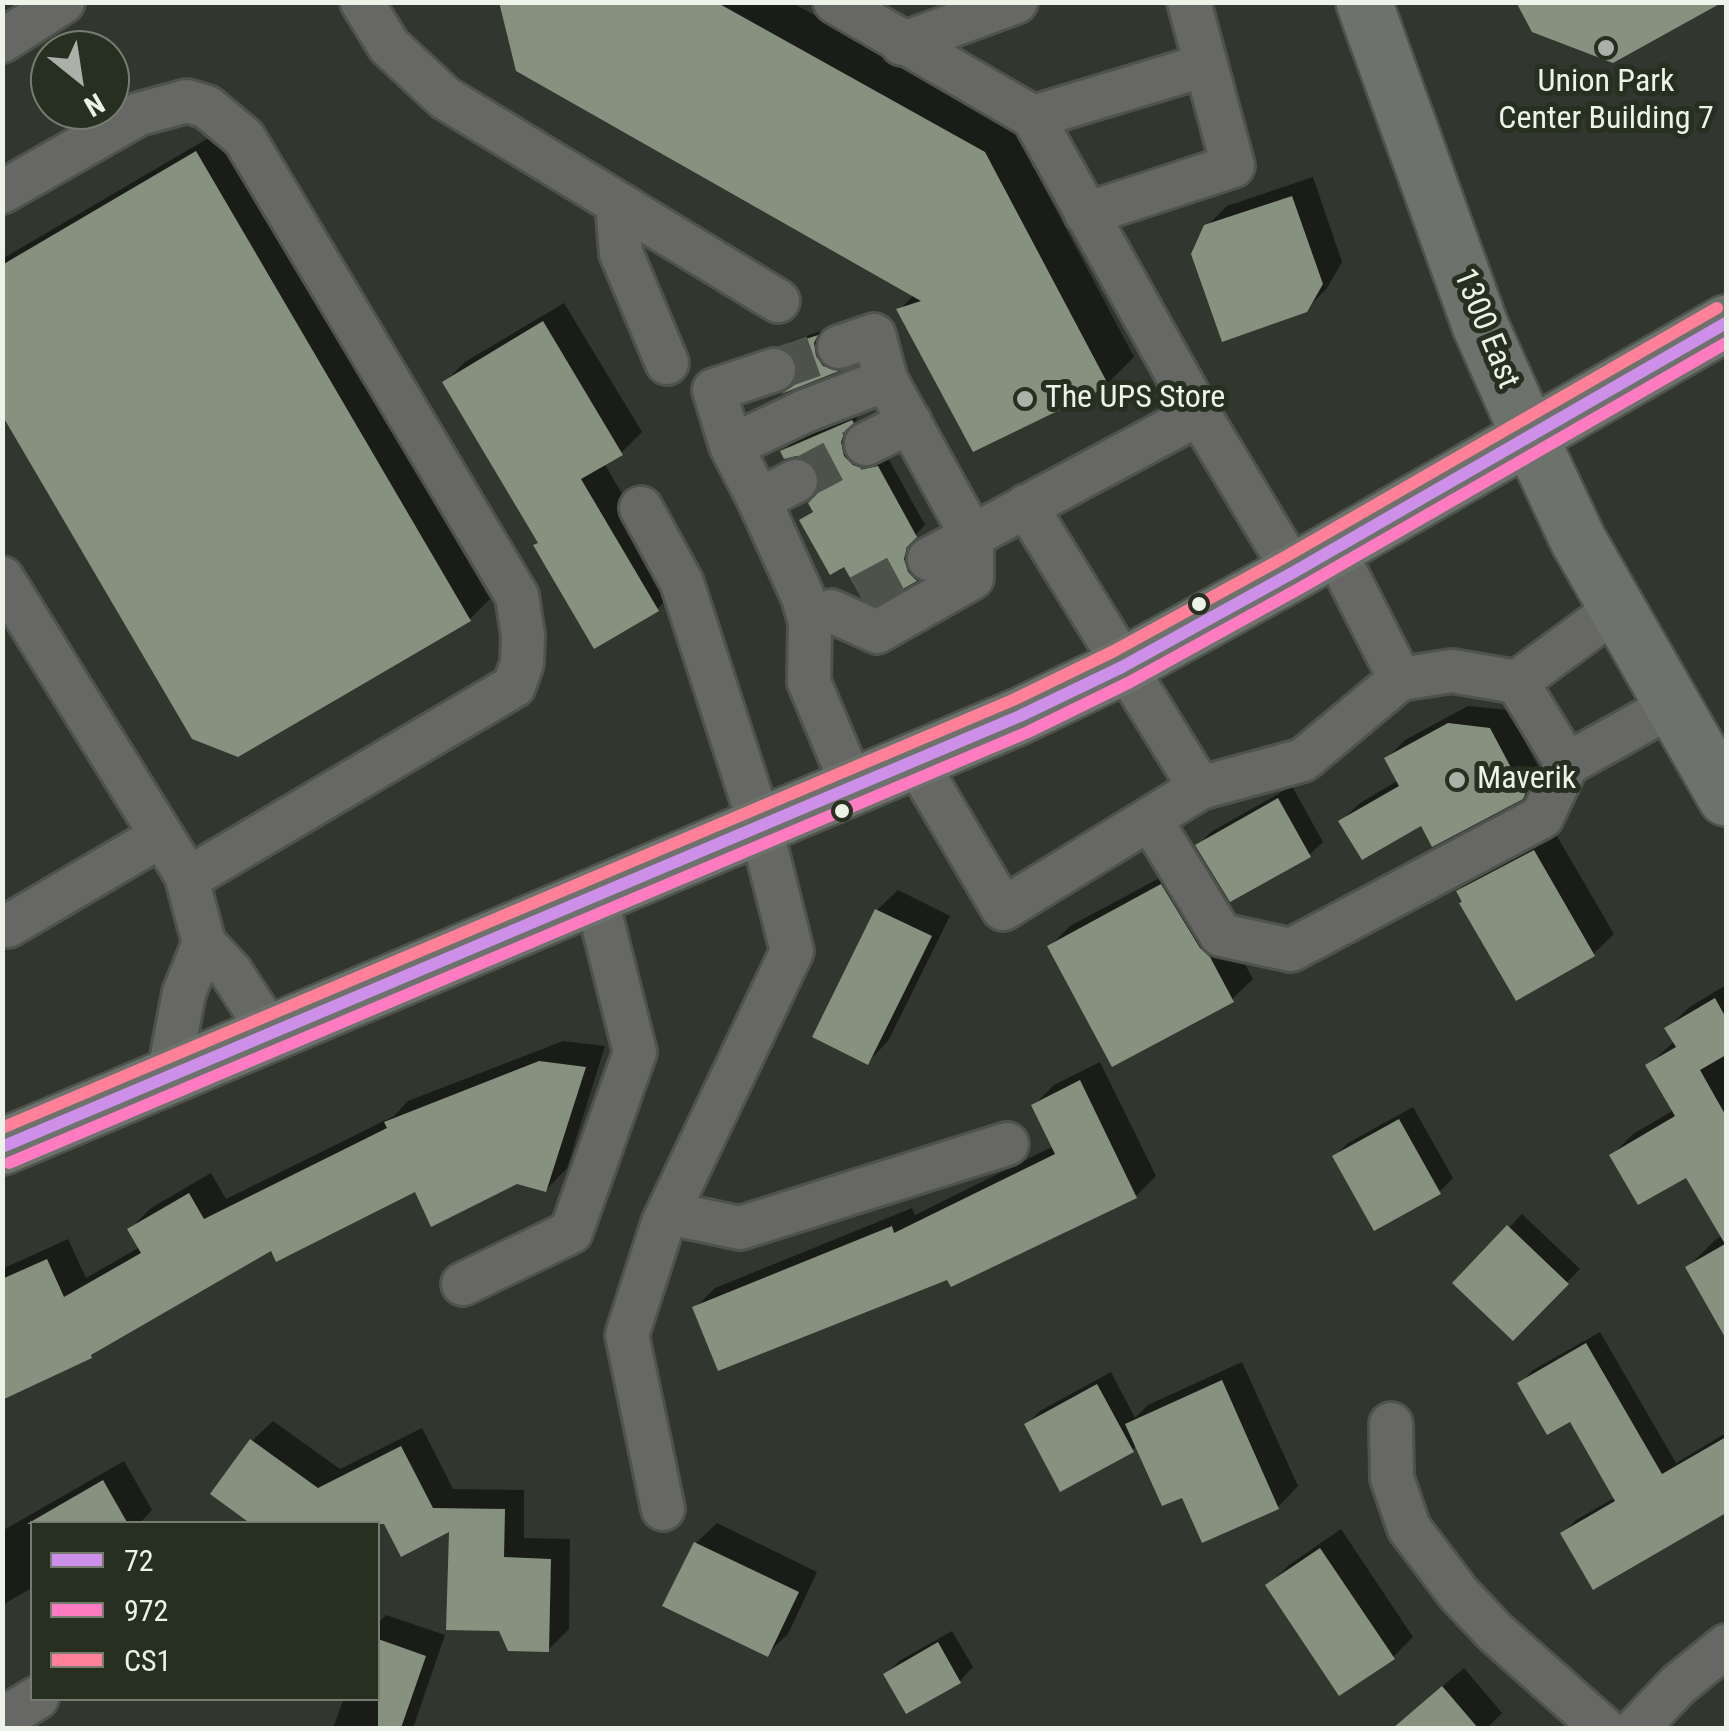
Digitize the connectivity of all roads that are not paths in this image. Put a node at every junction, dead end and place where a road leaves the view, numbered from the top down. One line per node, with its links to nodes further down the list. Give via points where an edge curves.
1 (63, 2): 7 (street)
2 (362, 2): 12 (street, via 389,46 445,98)
3 (835, 2): 8 (street)
4 (1190, 2): 9 (street)
5 (1364, 2): 22 (main road, 1300 East, via 1480,325)
6 (1014, 3): 8 (street)
7 (2, 41)
8 (902, 44): 10 (street)
9 (1206, 64): 10 (street); 13 (street, via 1233,166)
10 (1033, 117): 13 (street)
11 (2, 192): 45 (street, via 139,114 187,101 207,106 244,138 517,596 523,635 514,686)
12 (617, 203): 14 (street); 17 (street, via 621,253)
13 (1086, 214): 20 (street)
14 (778, 301)
15 (1726, 323): 22 (main road)
16 (839, 347): 19 (street, via 874,335)
17 (667, 364)
18 (774, 370): 24 (street, via 714,390)
19 (886, 380): 21 (street); 24 (street)
20 (1199, 414): 25 (street); 29 (street)
21 (910, 422): 23 (street); 27 (street)
22 (1530, 436): 29 (main road); 31 (main road, 1300 East)
23 (866, 444)
24 (731, 446): 32 (street, via 778,490 803,597)
25 (1026, 506): 27 (street); 33 (street)
26 (641, 508): 43 (street, via 682,583)
27 (972, 536): 28 (street); 32 (street, via 972,578 877,632)
28 (929, 559)
29 (1314, 561): 33 (main road); 34 (street)
30 (10, 605): 44 (street)
31 (1616, 608): 35 (street); 36 (main road, 1300 East)
32 (834, 610): 39 (street, via 809,682)
33 (1122, 666): 37 (main road); 40 (street)
34 (1400, 679): 35 (street, via 1452,671); 40 (street, via 1302,760)
35 (1517, 682): 38 (street)
36 (1671, 706): 38 (street); 41 (main road, 1300 East)
37 (916, 762): 39 (main road); 42 (street, via 1003,909)
38 (1567, 764): 42 (street, via 1542,817 1291,950 1221,935)
39 (853, 788): 43 (main road)
40 (1200, 788): 42 (street)
41 (1726, 798)
42 (1150, 819)
43 (761, 828): 46 (main road); 53 (street, via 792,952)
44 (161, 836): 45 (street); 47 (street)
45 (187, 880): 48 (street)
46 (596, 897): 49 (main road); 54 (street, via 635,1052 571,1232)
47 (2, 925)
48 (204, 943): 49 (street); 50 (street, via 184,993)
49 (270, 1034): 50 (main road)
50 (168, 1077): 52 (main road)
51 (1007, 1144): 53 (street, via 740,1228)
52 (2, 1147)
53 (668, 1213): 56 (street, via 627,1335)
54 (463, 1284)
55 (1391, 1424): 60 (street, via 1392,1478 1409,1528 1496,1633)
56 (664, 1509)
57 (1726, 1646): 61 (street)
58 (32, 1701): 59 (street)
59 (2, 1718)
60 (1603, 1728)
61 (1637, 1728)

